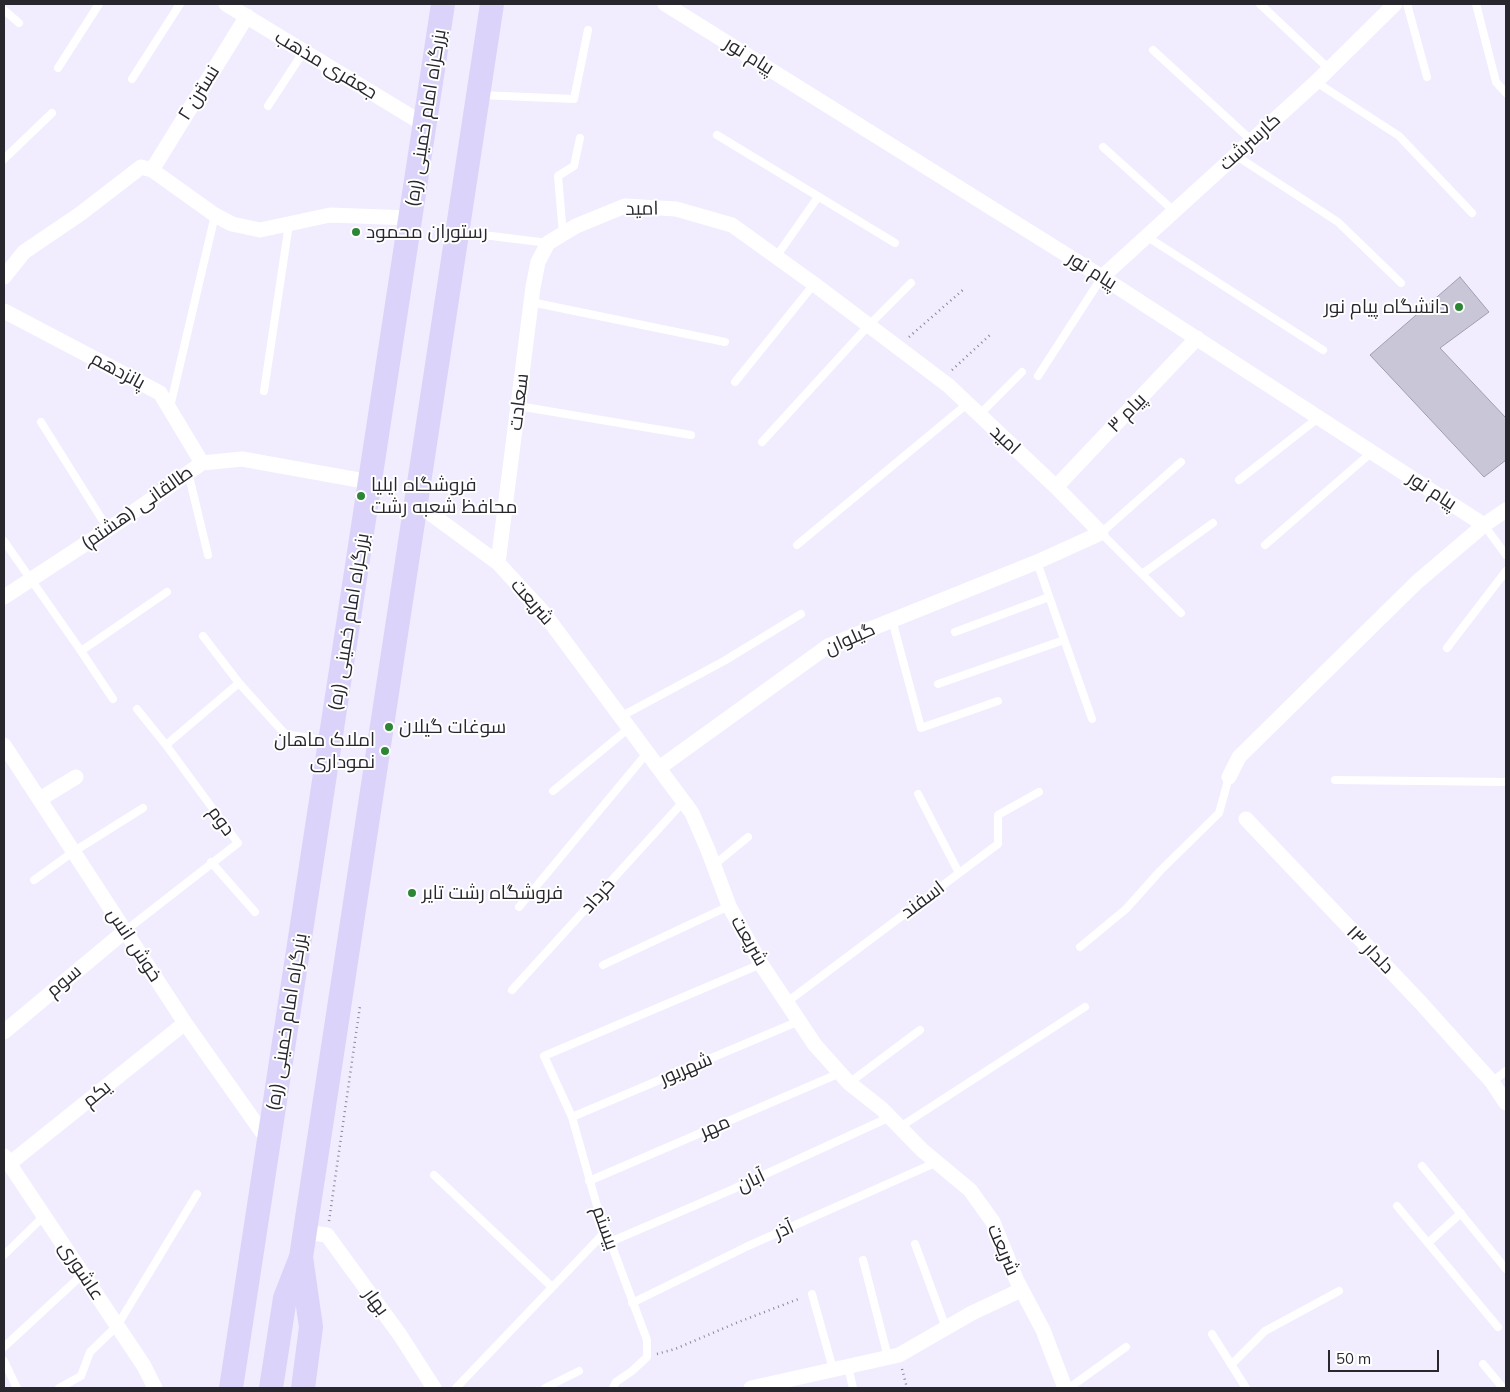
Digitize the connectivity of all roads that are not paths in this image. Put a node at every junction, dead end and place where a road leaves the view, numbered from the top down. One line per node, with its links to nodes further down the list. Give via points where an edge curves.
1 (99, 4): 17 (lane)
2 (180, 4): 20 (lane)
3 (226, 4): 12 (street, جعفری مذهب)
4 (444, 4): 26 (highway, بزرگراه امام خمینی (ره))
5 (492, 4): 23 (highway)
6 (665, 4): 47 (street, پیام نور)
7 (1260, 4): 18 (lane)
8 (1395, 4): 18 (street, کارسرشت)
9 (1407, 4): 19 (lane)
10 (1476, 4): 22 (lane, via 1496,82)
11 (4, 10): 13 (lane)
12 (247, 16): 16 (street, جعفری مذهب); 33 (street, نسترن ۲)
13 (19, 23)
14 (588, 30): 23 (lane, via 574,99)
15 (1153, 50): 29 (lane)
16 (304, 51): 24 (lane); 26 (street, جعفری مذهب)
17 (58, 68)
18 (1329, 69): 21 (street, کارسرشت)
19 (1427, 77)
20 (132, 79)
21 (1316, 82): 29 (street, کارسرشت); 36 (lane, via 1399,136)
22 (1506, 93)
23 (478, 95): 40 (highway)
24 (268, 106)
25 (52, 113): 32 (lane)
26 (425, 125): 38 (highway, بزرگراه امام خمینی (ره))
27 (717, 135): 34 (lane)
28 (580, 138): 41 (lane, via 574,166 558,176)
29 (1251, 140): 31 (street, کارسرشت)
30 (1103, 147): 35 (lane)
31 (1235, 155): 35 (street, کارسرشت); 49 (lane, via 1338,222)
32 (4, 159)
33 (152, 170): 37 (street); 46 (street, via 141,167 24,252)
34 (818, 197): 43 (lane); 45 (lane)
35 (1174, 211): 42 (street, کارسرشت)
36 (1472, 213)
37 (215, 215): 39 (street, via 232,224 260,230); 63 (lane)
38 (411, 218): 39 (street, via 330,215); 74 (highway, بزرگراه امام خمینی (ره))
39 (289, 224): 60 (lane)
40 (458, 231): 44 (lane); 76 (highway)
41 (563, 234): 44 (street, امید); 45 (street, امید, via 625,206 676,209 732,225)
42 (1146, 236): 47 (street, کارسرشت); 56 (lane)
43 (896, 243)
44 (548, 244): 51 (street, سعادت, via 538,262)
45 (776, 257): 50 (street, امید)
46 (4, 277)
47 (1102, 277): 54 (street, پیام نور); 58 (lane)
48 (912, 283): 53 (lane)
49 (1401, 283)
50 (814, 284): 53 (street, امید); 59 (lane)
51 (531, 302): 55 (lane); 62 (street, سعادت)
52 (4, 311): 63 (street, پانزدهم, via 160,393)
53 (868, 326): 61 (street, امید); 68 (lane)
54 (1197, 338): 65 (street, پیام نور); 75 (street, پیام ۳)
55 (725, 342)
56 (1323, 350)
57 (1022, 372): 64 (lane)
58 (1038, 376)
59 (735, 382)
60 (264, 391)
61 (968, 404): 64 (street, امید); 83 (lane)
62 (518, 406): 67 (lane); 88 (street, سعادت)
63 (169, 409): 70 (street, پانزدهم)
64 (979, 415): 75 (street, امید)
65 (1318, 418): 69 (street, پیام نور); 73 (lane)
66 (41, 422): 80 (lane)
67 (690, 435)
68 (762, 442)
69 (1372, 452): 79 (street, پیام نور); 84 (lane)
70 (202, 462): 72 (street, طالقانی (هشتم)); 74 (street, طالقانی (هشتم), via 242,459)
71 (1181, 462): 81 (lane)
72 (188, 472): 80 (street, طالقانی (هشتم)); 85 (lane)
73 (1239, 480)
74 (370, 482): 110 (highway, بزرگراه امام خمینی (ره))
75 (1056, 487): 81 (street, امید)
76 (416, 507): 88 (street, شریعت, via 431,514); 163 (highway)
77 (1506, 510): 79 (street)
78 (1213, 523): 90 (lane)
79 (1484, 525): 86 (lane, پیام نور); 116 (street, via 1417,582 1239,757)
80 (108, 529): 91 (street, طالقانی (هشتم))
81 (1101, 533): 87 (street, گیلوان); 90 (lane, امید)
82 (4, 541): 91 (lane)
83 (797, 544)
84 (1265, 545)
85 (208, 555)
86 (1506, 555)
87 (1037, 562): 94 (lane); 97 (street, گیلوان)
88 (498, 563): 109 (street, شریعت, via 542,612)
89 (1506, 571): 101 (lane)
90 (1142, 574): 95 (lane, امید)
91 (31, 579): 93 (street, طالقانی (هشتم)); 102 (lane)
92 (167, 592): 102 (lane)
93 (4, 596)
94 (1049, 597): 98 (lane); 100 (lane)
95 (1181, 613)
96 (801, 614): 109 (lane)
97 (892, 620): 106 (lane, via 921,728); 114 (street, گیلوان, via 828,646)
98 (955, 632)
99 (203, 636): 103 (lane)
100 (1064, 640): 104 (lane); 108 (lane)
101 (1447, 648)
102 (81, 651): 105 (lane)
103 (239, 684): 110 (lane, via 286,734); 111 (lane)
104 (938, 684)
105 (113, 699)
106 (998, 701)
107 (137, 708): 111 (lane, دوم)
108 (1092, 719)
109 (624, 722): 113 (street, شریعت); 119 (lane)
110 (330, 741): 152 (highway, بزرگراه امام خمینی (ره))
111 (166, 745): 128 (lane, دوم, via 238,843)
112 (5, 751): 122 (street, خوش انس)
113 (647, 753): 114 (street, شریعت); 133 (lane)
114 (658, 768): 123 (street, شریعت)
115 (76, 777): 122 (street)
116 (1229, 777): 136 (lane, via 1219,813 1126,909)
117 (1334, 780): 118 (lane)
118 (1506, 782)
119 (553, 791)
120 (1039, 792): 130 (lane, اسفند, via 998,815 998,844)
121 (918, 794): 130 (lane)
122 (40, 799): 127 (street, خوش انس)
123 (683, 802): 129 (street, شریعت, via 692,813); 139 (lane, خرداد)
124 (144, 808): 127 (lane)
125 (1246, 819): 148 (street, دلدار ۱۳)
126 (748, 837): 129 (lane)
127 (72, 852): 131 (lane); 135 (street, خوش انس)
128 (211, 862): 134 (lane); 135 (lane, دوم)
129 (714, 865): 132 (street, شریعت)
130 (959, 873): 140 (lane, اسفند)
131 (34, 880)
132 (729, 906): 137 (street, شریعت); 138 (lane)
133 (519, 907)
134 (255, 912)
135 (125, 931): 143 (street, خوش انس); 145 (street, سوم)
136 (1080, 948)
137 (761, 964): 140 (street, شریعت); 150 (lane, بیستم, via 544,1056)
138 (603, 965)
139 (512, 990)
140 (787, 1002): 142 (street, شریعت)
141 (1085, 1007): 151 (lane, آبان)
142 (799, 1021): 147 (street, شریعت, via 815,1045); 150 (lane, شهریور)
143 (185, 1023): 152 (street, خوش انس); 153 (street, یکم)
144 (920, 1030): 147 (lane, مهر)
145 (4, 1032)
146 (1506, 1071): 148 (lane)
147 (845, 1078): 151 (street, شریعت); 157 (lane, مهر)
148 (1492, 1082): 149 (street, دلدار ۱۳)
149 (1506, 1103)
150 (572, 1118): 157 (lane, بیستم)
151 (895, 1122): 154 (street, شریعت); 164 (lane, آبان)
152 (269, 1142): 192 (highway, بزرگراه امام خمینی (ره))
153 (6, 1160): 161 (street, عاشوری)
154 (938, 1162): 173 (street, شریعت, via 970,1190 994,1222); 176 (lane, آذر, via 748,1246)
155 (1422, 1166): 160 (lane)
156 (434, 1175): 172 (lane)
157 (589, 1181): 162 (lane, بیستم)
158 (197, 1194): 177 (lane)
159 (1397, 1206): 165 (lane)
160 (1461, 1213): 165 (lane); 170 (lane)
161 (44, 1216): 167 (lane); 171 (street, عاشوری)
162 (606, 1231): 164 (lane, بیستم); 172 (lane)
163 (305, 1232): 168 (highway); 195 (street, بهار, via 327,1235 400,1334)
164 (610, 1242): 176 (lane, بیستم)
165 (1428, 1243): 178 (lane)
166 (915, 1244): 179 (lane)
167 (4, 1256)
168 (301, 1257): 193 (highway, via 286,1294); 194 (highway, via 311,1327)
169 (863, 1260): 183 (lane)
170 (1506, 1269)
171 (83, 1274): 177 (street, عاشوری); 181 (lane)
172 (552, 1287): 196 (lane)
173 (1021, 1290): 179 (street); 201 (street, شریعت, via 1043,1330)
174 (1339, 1291): 186 (lane, via 1265,1331)
175 (812, 1294): 187 (lane)
176 (632, 1302): 198 (lane, بیستم, via 646,1340 646,1358 616,1382)
177 (117, 1326): 190 (lane, via 90,1352 81,1376); 191 (street, عاشوری, via 144,1366)
178 (1498, 1327)
179 (946, 1328): 183 (street)
180 (1212, 1334): 186 (lane)
181 (4, 1347)
182 (1126, 1347): 202 (lane)
183 (893, 1356): 187 (street)
184 (4, 1361): 189 (lane)
185 (1483, 1364): 204 (lane)
186 (1231, 1365): 203 (lane)
187 (840, 1368): 199 (street); 200 (lane)
188 (579, 1372): 197 (lane)
189 (18, 1388)
190 (59, 1388)
191 (154, 1388)
192 (231, 1388)
193 (271, 1388)
194 (303, 1388)
195 (434, 1388)
196 (456, 1388)
197 (546, 1388)
198 (614, 1388)
199 (751, 1388)
200 (853, 1388)
201 (1065, 1388)
202 (1069, 1388)
203 (1246, 1388)
204 (1503, 1388)

